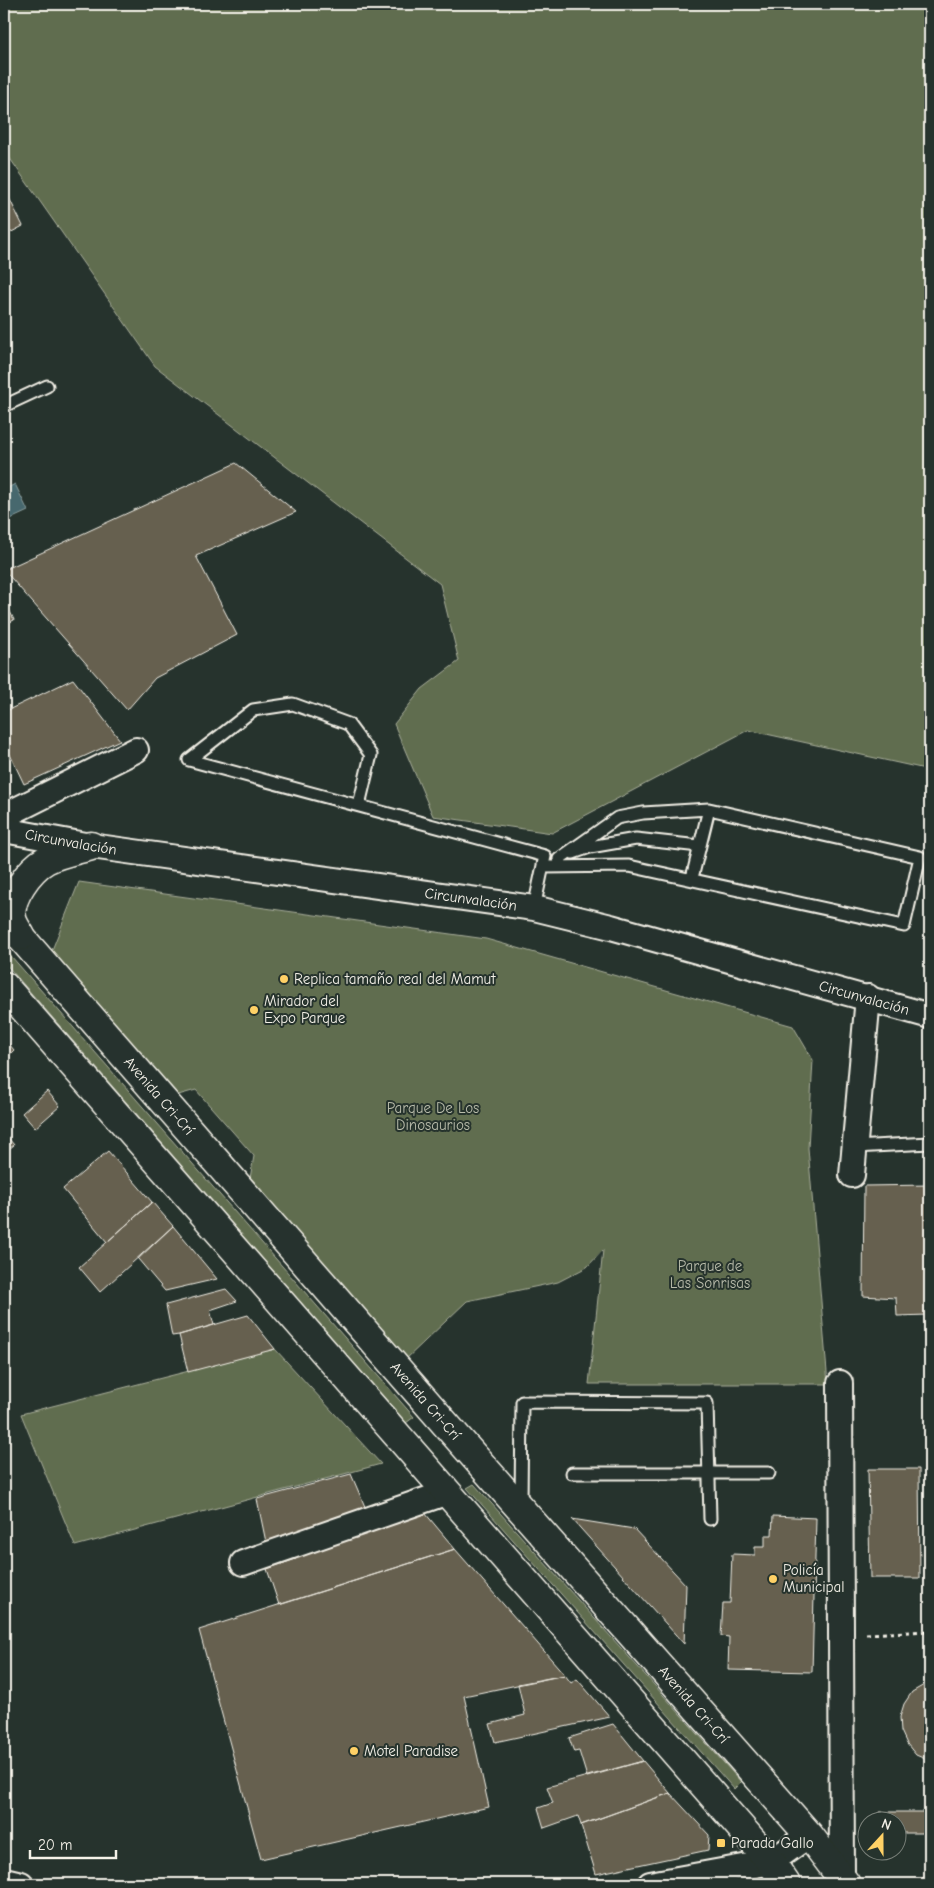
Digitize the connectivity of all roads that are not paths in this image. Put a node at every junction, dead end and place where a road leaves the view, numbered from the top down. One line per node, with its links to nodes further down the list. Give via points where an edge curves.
1 (47, 386): 2 (lane)
2 (4, 406)
3 (136, 750): 6 (street)
4 (359, 805): 4 (lane, via 265,780 189,760 253,710 293,704 348,724 371,755); 11 (lane)
5 (708, 809): 9 (lane); 10 (lane, via 617,818); 12 (lane, via 920,857 904,926)
6 (4, 816)
7 (4, 830): 8 (street, Circunvalación)
8 (91, 846): 13 (street, Circunvalación); 15 (main road, via 47,860 32,870 21,884 14,900 12,918)
9 (699, 846): 10 (lane, via 636,839 590,847); 12 (lane)
10 (558, 858): 11 (lane)
11 (544, 862): 12 (lane, via 629,866); 13 (lane)
12 (692, 878)
13 (534, 908): 17 (street, Circunvalación)
14 (4, 918): 15 (main road, Avenida Cri-Crí)
15 (23, 939): 23 (main road, Avenida Cri-Crí)
16 (4, 986): 24 (main road)
17 (868, 997): 18 (street, Circunvalación); 20 (street)
18 (930, 1016)
19 (930, 1143): 20 (lane)
20 (854, 1147): 21 (street)
21 (852, 1174)
22 (840, 1383): 35 (street)
23 (449, 1428): 24 (main road); 29 (main road, Avenida Cri-Crí)
24 (416, 1455): 28 (main road)
25 (769, 1472): 27 (lane)
26 (572, 1473): 27 (lane)
27 (709, 1473): 29 (lane, via 707,1403 522,1402); 30 (lane)
28 (448, 1492): 31 (street); 33 (main road)
29 (522, 1510): 32 (main road, Avenida Cri-Crí)
30 (710, 1519)
31 (243, 1563)
32 (809, 1835): 33 (street); 35 (main road, Avenida Cri-Crí)
33 (771, 1862): 37 (street); 38 (main road)
34 (4, 1880): 36 (street)
35 (844, 1881)
36 (21, 1884)
37 (650, 1884)
38 (786, 1884)

